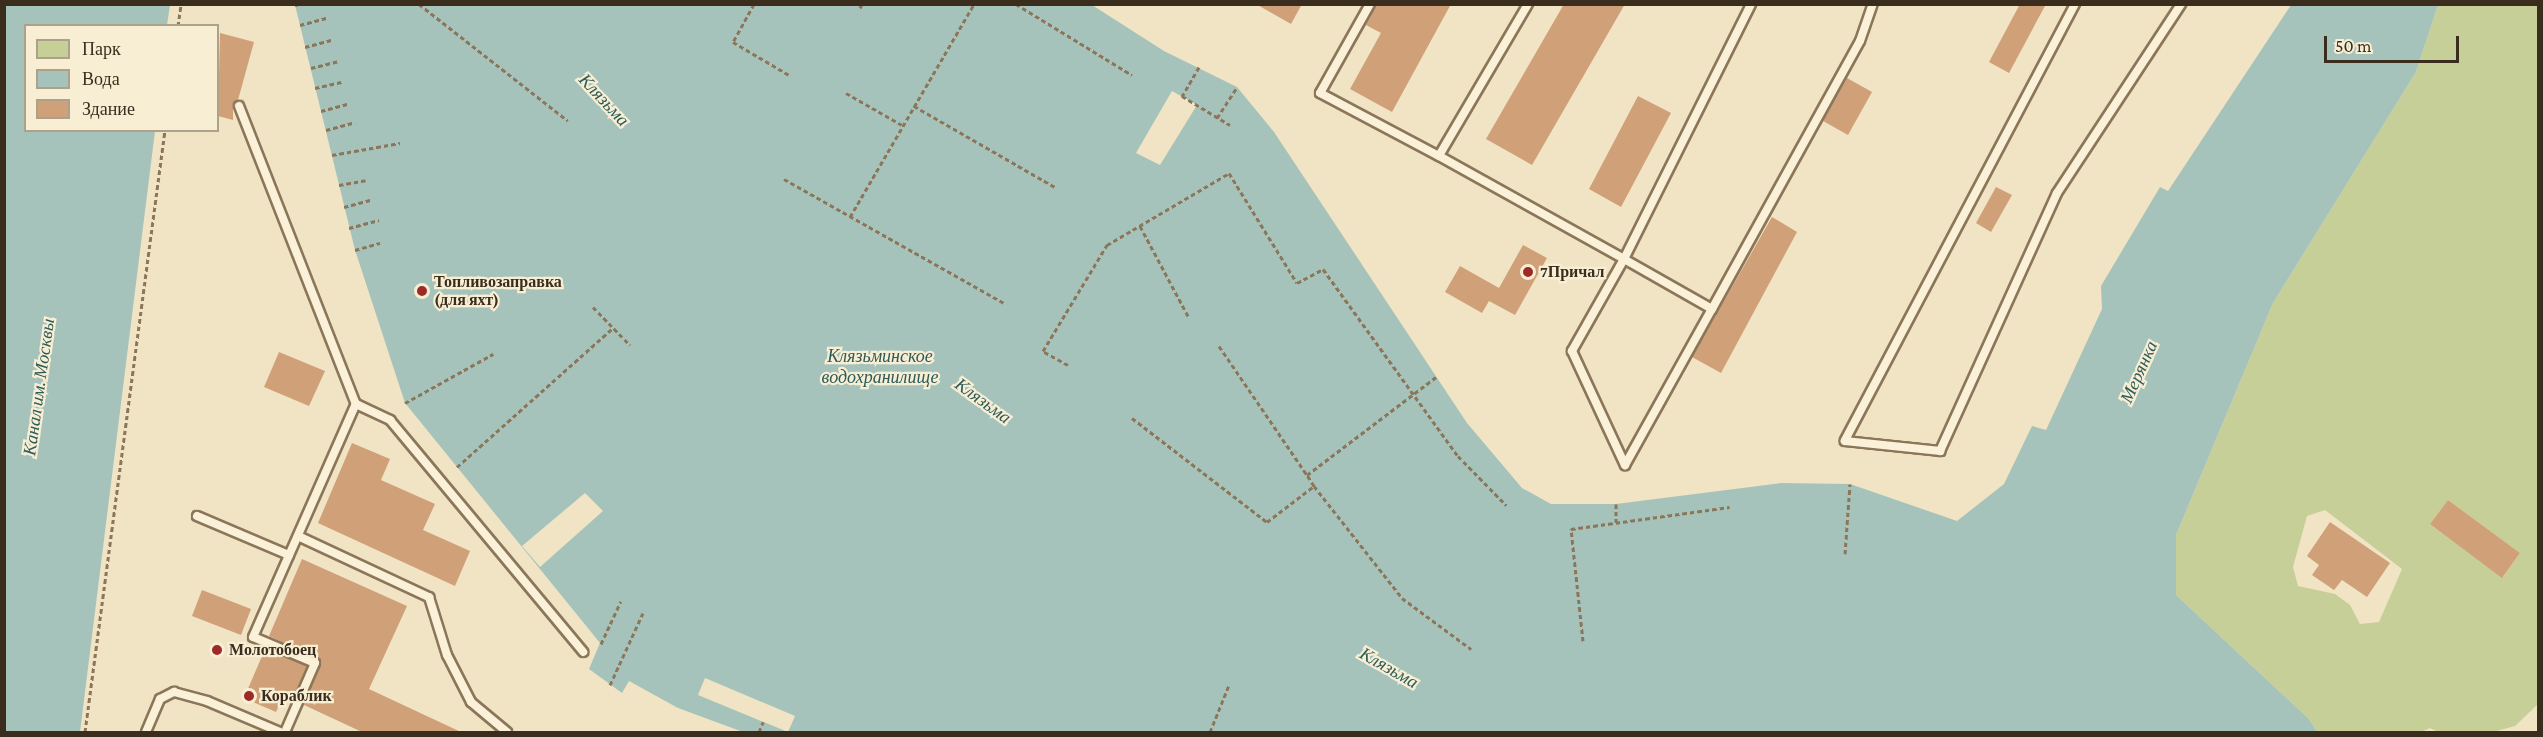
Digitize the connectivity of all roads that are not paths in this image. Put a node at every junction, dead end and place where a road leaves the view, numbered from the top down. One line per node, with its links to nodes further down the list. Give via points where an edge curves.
1 (1370, 4): 8 (lane, via 1320,93)
2 (1528, 4): 8 (lane)
3 (1751, 4): 9 (lane)
4 (1873, 4): 10 (lane, via 1860,40)
5 (2075, 4): 6 (lane, via 1845,441 1940,451 2057,193)
6 (2181, 4)
7 (238, 106): 11 (lane)
8 (1439, 156): 9 (lane)
9 (1624, 259): 10 (lane); 10 (lane, via 1572,351 1625,465)
10 (1712, 309)
11 (356, 404): 13 (lane); 15 (lane, via 390,420)
12 (197, 516): 14 (lane)
13 (298, 536): 14 (lane); 18 (lane, via 429,597 447,655 471,702)
14 (289, 555): 17 (lane, via 253,637 315,663)
15 (583, 652)
16 (146, 732): 17 (lane, via 160,699 174,692 207,700)
17 (282, 732)
18 (507, 732)

